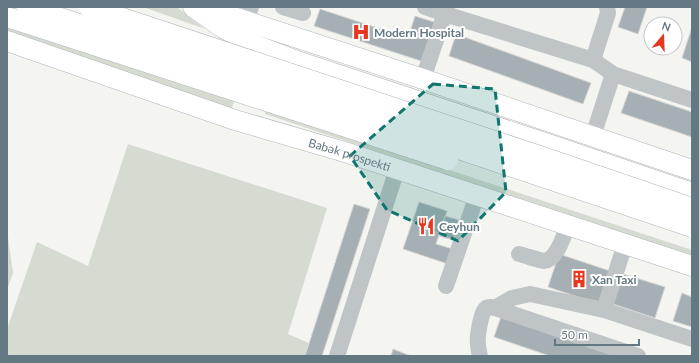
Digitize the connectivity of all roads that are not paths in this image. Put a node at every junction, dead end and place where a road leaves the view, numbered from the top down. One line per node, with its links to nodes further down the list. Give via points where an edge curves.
1 (89, 7): 24 (main road, bridge)
2 (193, 7): 14 (main road, via 247,41)
3 (203, 7): 8 (main road)
4 (283, 7): 9 (street)
5 (425, 7): 7 (street)
6 (607, 7): 13 (street, via 608,13)
7 (446, 11): 13 (street); 16 (street)
8 (248, 14): 16 (main road)
9 (303, 14)
10 (28, 16): 11 (main road); 26 (main road, bridge, via 351,113); 27 (main road, bridge, via 345,126)
11 (7, 17)
12 (7, 41): 19 (main road, Babək prospekti, via 235,120)
13 (593, 60): 15 (street)
14 (300, 62): 19 (main road, via 276,60 262,69 255,78 252,91 257,110 267,120); 22 (main road)
15 (613, 74): 17 (street); 18 (street)
16 (423, 79): 18 (main road)
17 (692, 100)
18 (593, 136): 21 (main road)
19 (348, 153): 20 (main road, Babək prospekti)
20 (397, 169): 23 (main road, Babək prospekti); 35 (street)
21 (692, 170)
22 (692, 193)
23 (477, 196): 25 (main road, Babək prospekti); 31 (street)
24 (692, 208)
25 (568, 225): 28 (main road, Babək prospekti); 29 (street, via 558,250 551,258 544,261)
26 (692, 227)
27 (692, 240)
28 (625, 244): 30 (main road, Babək prospekti); 33 (street)
29 (519, 254)
30 (692, 266)
31 (446, 286)
32 (495, 308): 33 (street, via 512,298 530,294); 36 (street, via 485,308 483,312 478,343); 37 (street)
33 (604, 310): 34 (street)
34 (692, 339)
35 (337, 356)
36 (480, 356)
37 (638, 356)

